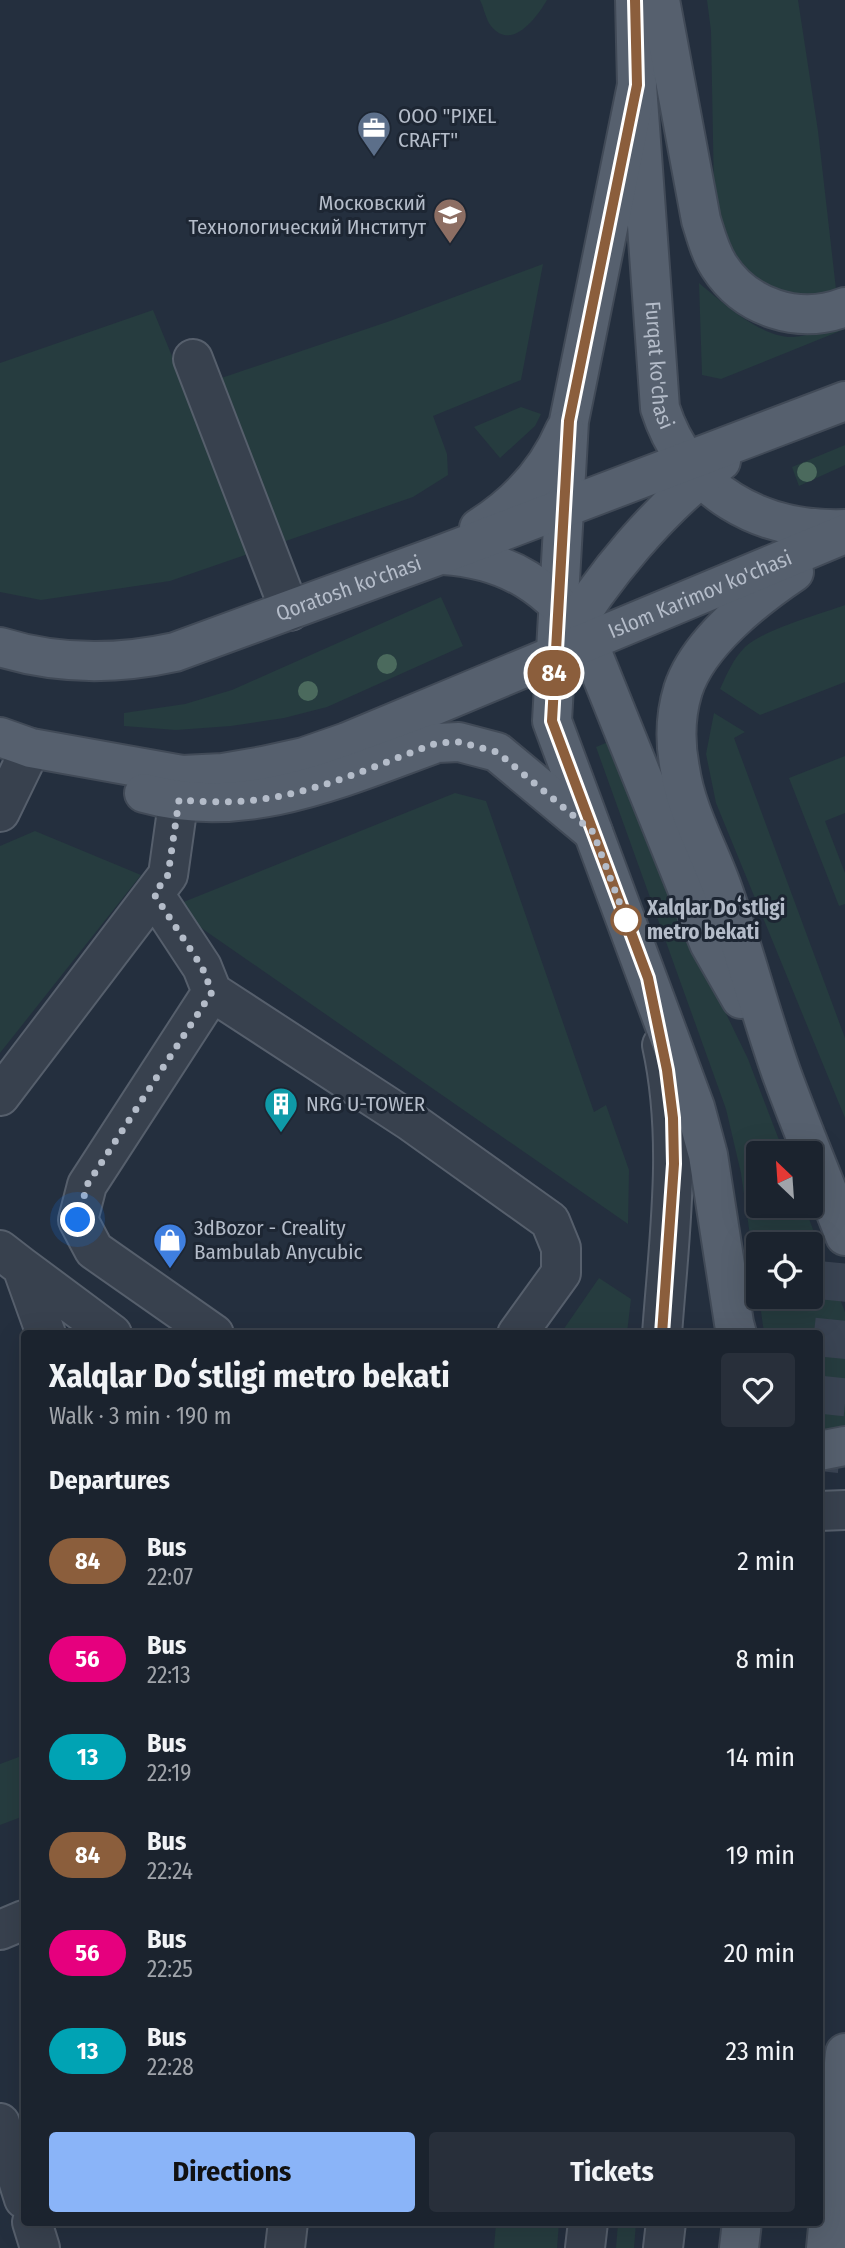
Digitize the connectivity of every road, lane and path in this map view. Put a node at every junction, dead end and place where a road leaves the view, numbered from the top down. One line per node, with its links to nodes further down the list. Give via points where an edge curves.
1 (635, 0): 3 (main road, Furqat ko'chasi)
2 (660, 0): 4 (main road, via 701,220 719,267 749,296 788,313 819,314)
3 (637, 85): 7 (main road, Furqat ko'chasi); 8 (main road, Furqat ko'chasi, via 660,408 672,437)
4 (845, 307)
5 (193, 359): 12 (street)
6 (845, 401): 8 (main road, via 767,432)
7 (569, 421): 9 (main road, Furqat ko'chasi); 11 (main road, via 554,453 526,490)
8 (695, 470): 9 (main road, Qoratosh ko'chasi); 10 (main road, Furqat ko'chasi, via 732,503 761,518); 13 (main road)
9 (564, 508): 11 (main road, Qoratosh ko'chasi); 13 (main road, Furqat ko'chasi)
10 (845, 533): 13 (main road, Islom Karimov ko'chasi); 22 (main road, via 773,586 715,637 683,688 677,713 686,793)
11 (440, 555): 12 (main road, Qoratosh ko'chasi); 13 (main road, via 468,556 515,572)
12 (290, 611): 14 (main road, Qoratosh ko'chasi, via 204,643 138,660 64,661)
13 (569, 631): 16 (main road, via 347,742); 18 (main road, Furqat ko'chasi, via 552,721); 22 (main road, via 709,943)
14 (0, 647)
15 (16, 743): 16 (main road, via 152,795); 17 (street)
16 (181, 788): 18 (main road, via 230,802 280,796 437,743 459,742 497,752); 19 (street, via 168,875)
17 (0, 812)
18 (593, 832): 20 (main road, Furqat ko'chasi)
19 (154, 894): 21 (street, via 202,967); 23 (street)
20 (648, 978): 30 (street, via 673,1118); 31 (main road, Furqat ko'chasi, via 708,1155)
21 (212, 992): 28 (street, via 87,1185 78,1220 94,1250); 29 (street, via 410,1121 550,1221 561,1248 561,1273)
22 (781, 1071): 24 (main road)
23 (0, 1096)
24 (845, 1236)
25 (11, 1259): 26 (street); 27 (street)
26 (44, 1330)
27 (107, 1330)
28 (208, 1330)
29 (520, 1330)
30 (662, 1330)
31 (735, 1330)
32 (845, 1446): 33 (main road)
33 (823, 1450)
34 (845, 1510): 35 (street)
35 (823, 1511)
36 (21, 1921): 37 (street)
37 (0, 1930)
38 (845, 2053): 51 (main road)
39 (0, 2123): 40 (street)
40 (21, 2190)
41 (33, 2226): 46 (street)
42 (288, 2226): 47 (street)
43 (588, 2226): 48 (street)
44 (666, 2226): 49 (street)
45 (742, 2226): 50 (main road)
46 (40, 2248)
47 (285, 2248)
48 (585, 2248)
49 (663, 2248)
50 (739, 2248)
51 (826, 2248)

